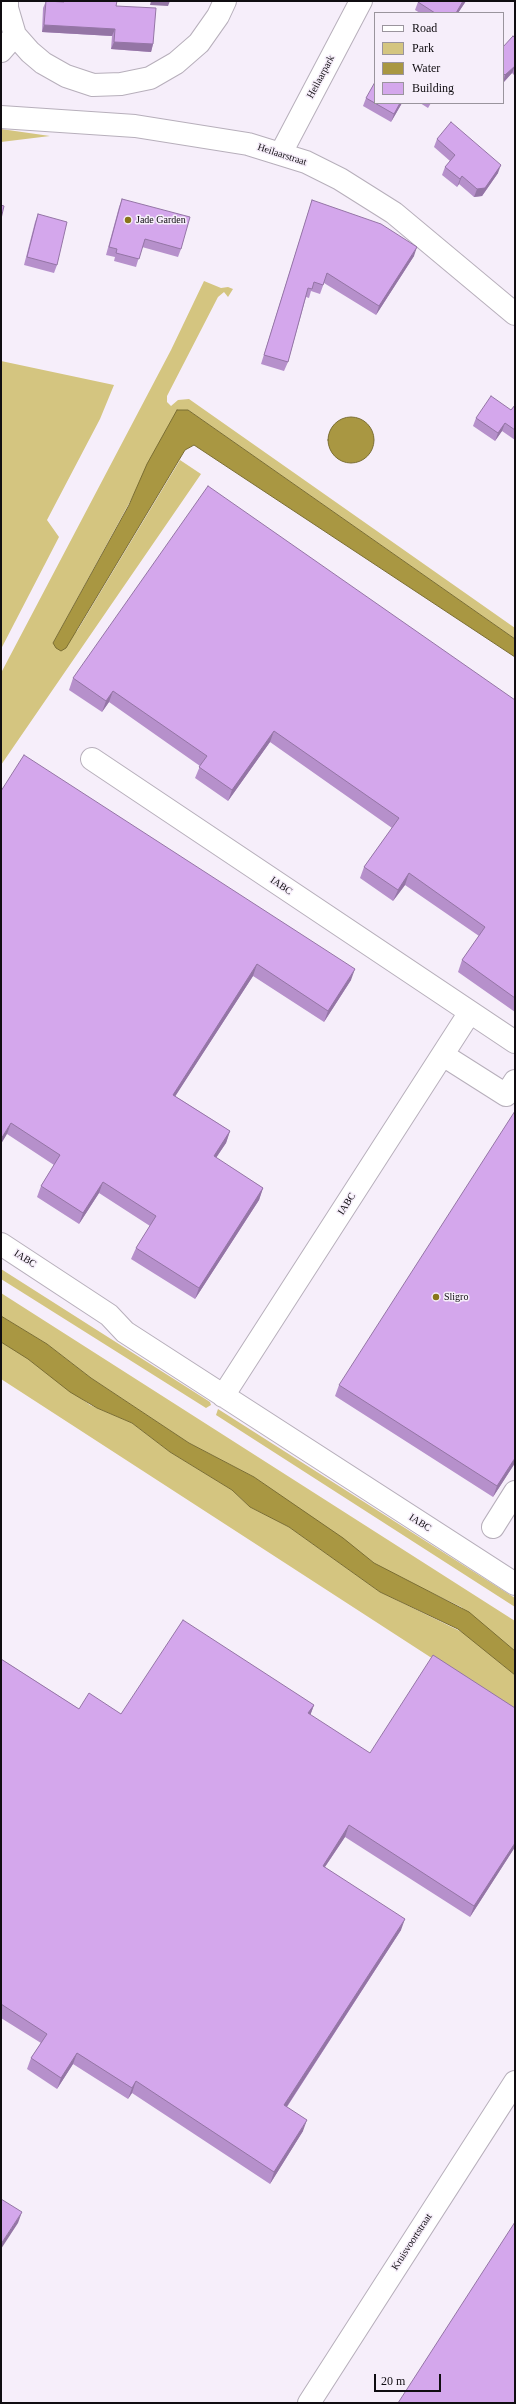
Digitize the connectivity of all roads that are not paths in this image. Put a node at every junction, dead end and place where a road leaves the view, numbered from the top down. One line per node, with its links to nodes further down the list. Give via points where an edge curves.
1 (7, 1): 4 (street)
2 (225, 1): 4 (street, via 199,43 176,63 150,78 121,84 93,85 66,76 43,63)
3 (361, 1): 7 (street, Heilaarpark)
4 (15, 35): 5 (street)
5 (1, 51)
6 (1, 118): 7 (street, Heilaarstraat, via 135,126 248,144)
7 (281, 153): 8 (street, Heilaarstraat, via 340,179 394,214)
8 (515, 314)
9 (92, 759): 10 (street, IABC)
10 (470, 1012): 11 (street, IABC); 12 (street, IABC)
11 (515, 1042)
12 (443, 1055): 13 (street, via 506,1095); 17 (street, IABC)
13 (515, 1081)
14 (1, 1244): 16 (street, IABC, via 109,1315)
15 (1, 1259): 16 (street, IABC, via 104,1325)
16 (125, 1332): 17 (street, IABC)
17 (223, 1396): 20 (street, IABC)
18 (515, 1492): 19 (street)
19 (493, 1527)
20 (515, 1584)
21 (515, 2082): 22 (street, Kruisvoortstraat)
22 (309, 2403)

